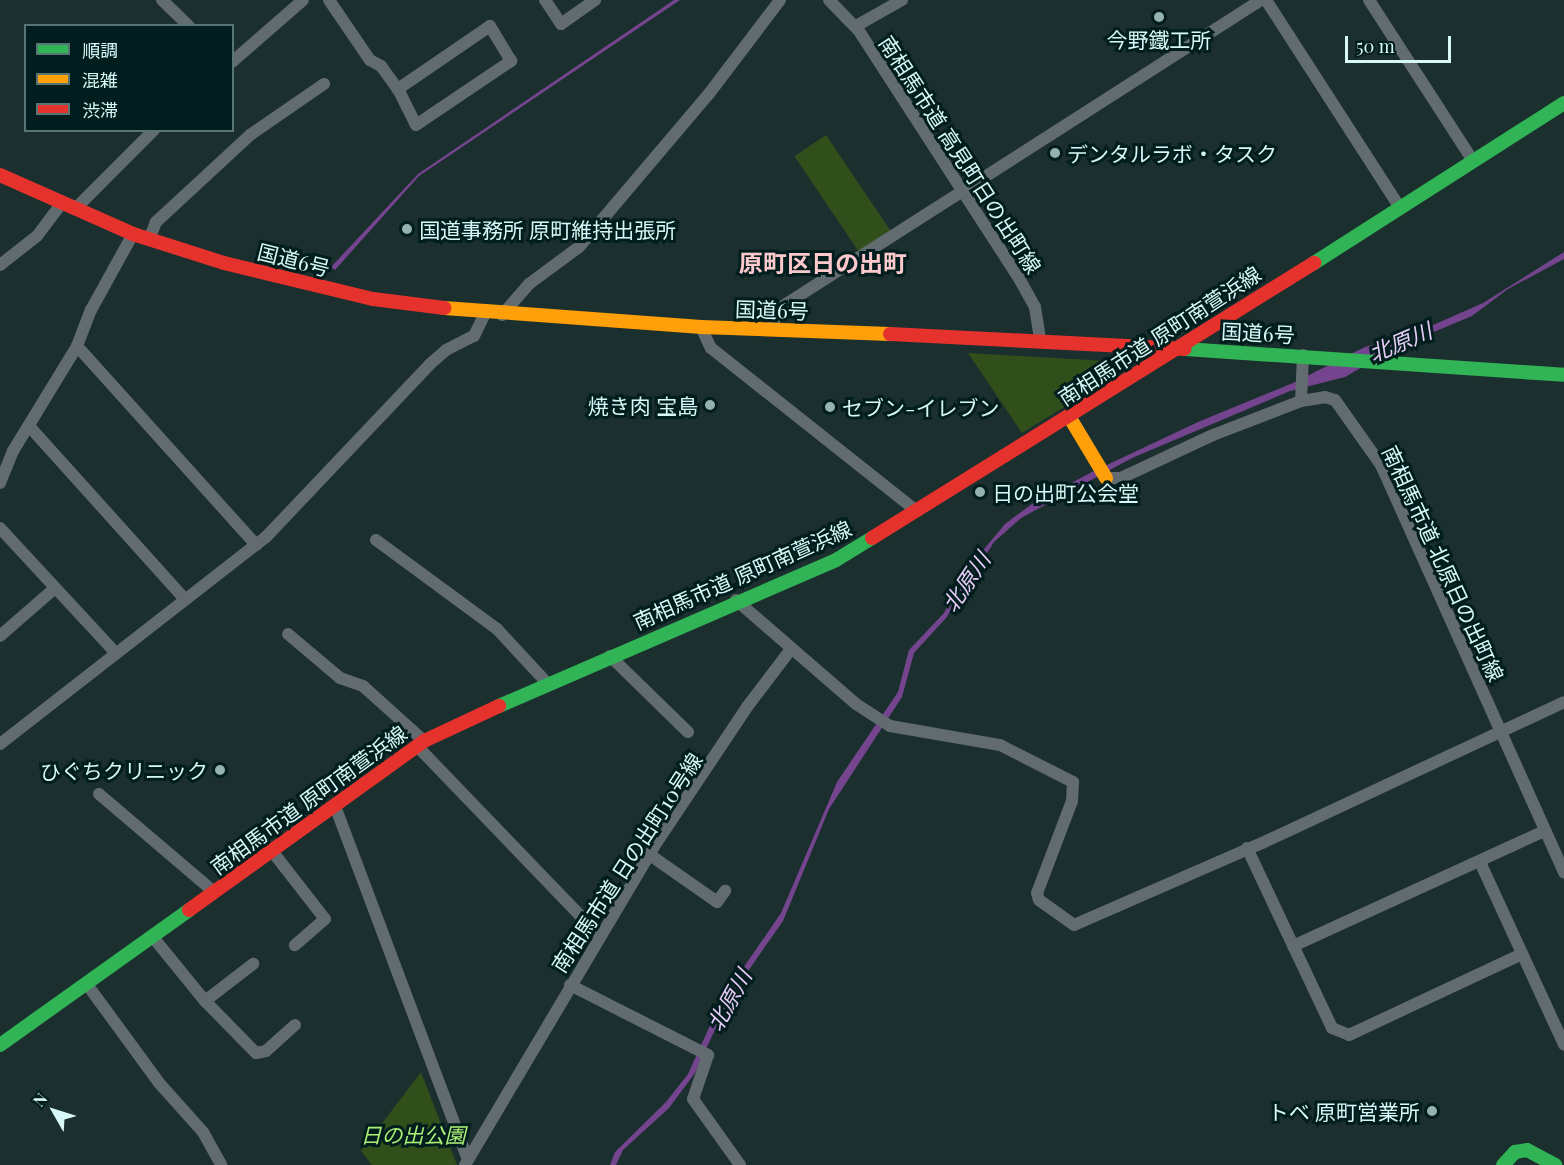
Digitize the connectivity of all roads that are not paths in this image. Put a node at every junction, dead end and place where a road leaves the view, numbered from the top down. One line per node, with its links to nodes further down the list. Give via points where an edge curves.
1 (162, 0): 12 (street)
2 (329, 0): 16 (street, via 370,60 381,66)
3 (545, 0): 4 (street, via 561,24)
4 (595, 0)
5 (780, 0): 29 (street, via 708,95 579,247 529,284)
6 (829, 0): 13 (street, 南相馬市道 高見町日の出町線)
7 (902, 0): 13 (street)
8 (1261, 0): 21 (street)
9 (1266, 0): 23 (street)
10 (1369, 0): 19 (street)
11 (294, 3): 14 (street)
12 (187, 24)
13 (856, 26): 21 (street, 南相馬市道 高見町日の出町線)
14 (234, 60)
15 (324, 84): 26 (street, via 250,135 156,222)
16 (398, 89): 16 (street, via 416,125 511,61 490,26)
17 (1564, 102): 19 (main road, 南相馬市道 原町南萱浜線)
18 (152, 132): 24 (street)
19 (1473, 161): 23 (main road, 南相馬市道 原町南萱浜線)
20 (0, 175): 22 (main road, 国道6号)
21 (964, 191): 31 (street, via 786,304 778,310); 32 (street, 南相馬市道 高見町日の出町線, via 1035,306)
22 (61, 204): 24 (main road, 国道6号); 27 (street, via 38,236)
23 (1400, 208): 34 (main road, 南相馬市道 原町南萱浜線)
24 (75, 209): 25 (main road, 国道6号)
25 (133, 234): 26 (main road, 国道6号); 33 (street, via 91,310)
26 (149, 240): 28 (main road, 国道6号, via 301,285 372,299)
27 (0, 265)
28 (485, 313): 29 (main road, 国道6号); 45 (street, via 474,336 446,350 430,364)
29 (502, 315): 30 (main road, 国道6号)
30 (701, 327): 31 (main road, 国道6号); 42 (street, via 711,348)
31 (771, 330): 32 (main road, 国道6号)
32 (1041, 339): 34 (main road, 国道6号)
33 (77, 346): 39 (street); 45 (street)
34 (1176, 349): 35 (main road, 国道6号); 38 (main road, 南相馬市道 原町南萱浜線)
35 (1303, 355): 36 (main road, 国道6号); 37 (street)
36 (1564, 375)
37 (1300, 397): 40 (street, 南相馬市道 北原日の出町線, via 1121,478); 57 (street, 南相馬市道 北原日の出町線, via 1335,400 1381,465)
38 (1070, 418): 40 (main road, 南相馬市道 北原日の出町線); 42 (main road, 南相馬市道 原町南萱浜線)
39 (28, 426): 41 (street); 47 (street)
40 (1106, 478)
41 (0, 483)
42 (917, 511): 48 (main road, 南相馬市道 原町南萱浜線, via 836,560)
43 (0, 528): 46 (street)
44 (376, 540): 54 (street, via 512,641)
45 (256, 545): 47 (street)
46 (56, 588): 50 (street); 52 (street)
47 (185, 599): 52 (street)
48 (736, 600): 51 (street); 53 (main road, 南相馬市道 原町南萱浜線)
49 (288, 634): 59 (street, via 340,678 363,686)
50 (0, 636)
51 (791, 649): 63 (street, via 891,726 1000,745 1073,782 1072,801 1036,893 1039,900 1074,925); 65 (street, 南相馬市道 日の出町10号線, via 747,706)
52 (115, 652): 58 (street)
53 (610, 656): 54 (main road, 南相馬市道 原町南萱浜線); 56 (street)
54 (547, 683): 59 (main road, 南相馬市道 原町南萱浜線)
55 (1564, 702): 57 (street)
56 (688, 732)
57 (1499, 733): 62 (street, 南相馬市道 北原日の出町線); 63 (street)
58 (0, 744)
59 (421, 744): 61 (main road, 南相馬市道 原町南萱浜線); 71 (street)
60 (99, 794): 69 (street)
61 (335, 806): 64 (main road, 南相馬市道 原町南萱浜線); 82 (street)
62 (1544, 831): 66 (street); 67 (street, 南相馬市道 北原日の出町線)
63 (1247, 848): 73 (street)
64 (272, 851): 69 (main road, 南相馬市道 原町南萱浜線); 72 (street, via 325,919)
65 (650, 855): 68 (street, via 717,902); 71 (street, 南相馬市道 日の出町10号線)
66 (1480, 862): 73 (street); 74 (street)
67 (1564, 873)
68 (725, 891)
69 (214, 892): 70 (main road, 南相馬市道 原町南萱浜線)
70 (152, 936): 76 (main road, 南相馬市道 原町南萱浜線); 78 (street)
71 (600, 936): 77 (street, 南相馬市道 日の出町10号線)
72 (295, 945)
73 (1293, 946): 74 (street, via 1332,1028 1349,1035)
74 (1522, 954): 81 (street)
75 (253, 964): 78 (street)
76 (86, 982): 80 (main road, 南相馬市道 原町南萱浜線); 83 (street, via 160,1084 203,1132)
77 (570, 985): 82 (street, 南相馬市道 日の出町10号線); 84 (street, via 702,1052 693,1099)
78 (205, 1001): 79 (street, via 256,1053 266,1051)
79 (295, 1025)
80 (0, 1045)
81 (1564, 1045)
82 (466, 1162)
83 (221, 1165)
84 (740, 1165)
85 (1503, 1165): 86 (main road, via 1515,1152 1527,1150)
86 (1555, 1165)

